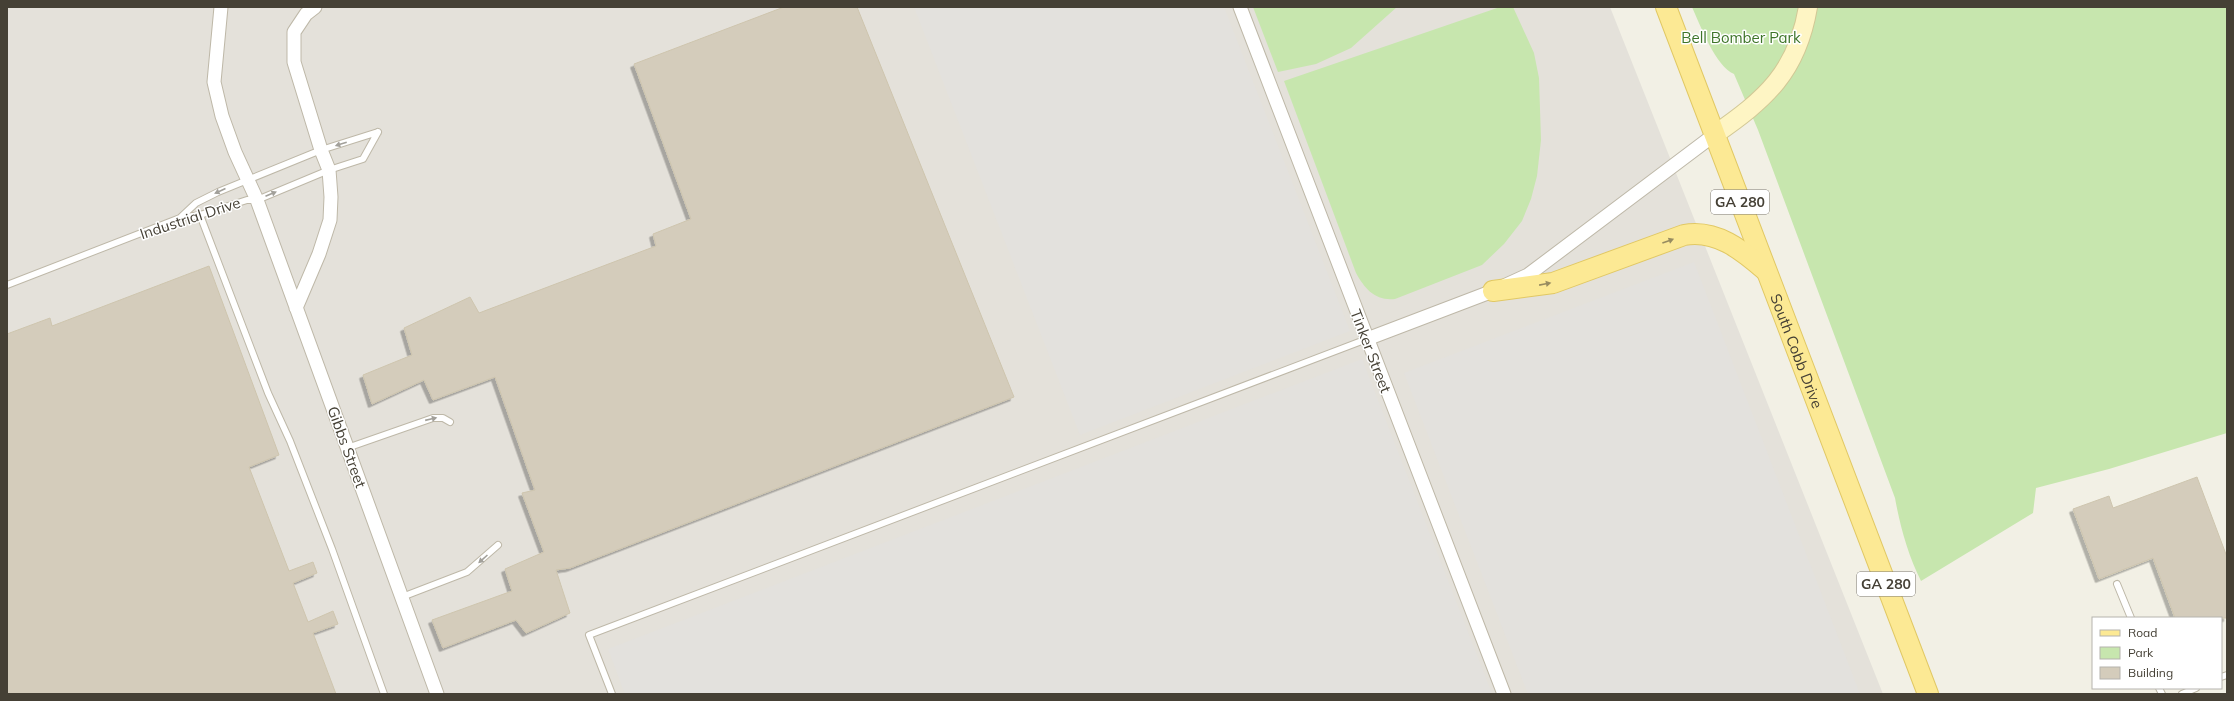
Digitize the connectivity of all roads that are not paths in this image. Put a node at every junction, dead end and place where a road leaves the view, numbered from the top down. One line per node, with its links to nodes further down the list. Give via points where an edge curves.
1 (221, 7): 9 (street, Gibbs Street, via 214,82 222,116)
2 (315, 7): 7 (street, via 301,20 294,32 293,40 294,62)
3 (1240, 7): 17 (street, Tinker Street)
4 (1666, 7): 6 (main road, South Cobb Drive / GA 280)
5 (1808, 7): 6 (main road, via 1804,32 1787,69 1757,103)
6 (1714, 135): 13 (main road, South Cobb Drive / GA 280); 15 (street, via 1528,275)
7 (321, 150): 8 (street); 8 (lane, Industrial Drive, one-way to 7, via 363,159 378,132); 9 (lane)
8 (329, 170): 10 (lane, Industrial Drive, one-way to 8); 16 (street, via 330,220)
9 (248, 179): 10 (street, Gibbs Street); 12 (lane, one-way to 12, via 196,203)
10 (257, 200): 11 (lane, Industrial Drive, via 247,200); 16 (street, Gibbs Street)
11 (200, 215): 12 (lane, Industrial Drive); 26 (lane, via 268,393 290,440 332,549)
12 (180, 218): 14 (lane, Industrial Drive)
13 (1765, 270): 15 (main road, one-way to 13, via 1553,283 1684,235 1696,233 1731,244); 25 (main road, South Cobb Drive / GA 280)
14 (7, 285)
15 (1493, 291): 17 (street)
16 (296, 308): 19 (street, Gibbs Street)
17 (1367, 339): 28 (lane, via 589,635); 29 (street, Tinker Street)
18 (450, 422): 19 (lane, one-way to 18, via 433,418 443,418)
19 (347, 448): 22 (street, Gibbs Street)
20 (498, 545): 22 (lane, one-way to 22, via 468,572)
21 (2117, 584): 23 (lane)
22 (402, 597): 27 (street, Gibbs Street)
23 (2131, 617)
24 (2194, 689): 30 (lane)
25 (1929, 692)
26 (384, 694)
27 (437, 694)
28 (612, 694)
29 (1504, 694)
30 (2182, 694)

